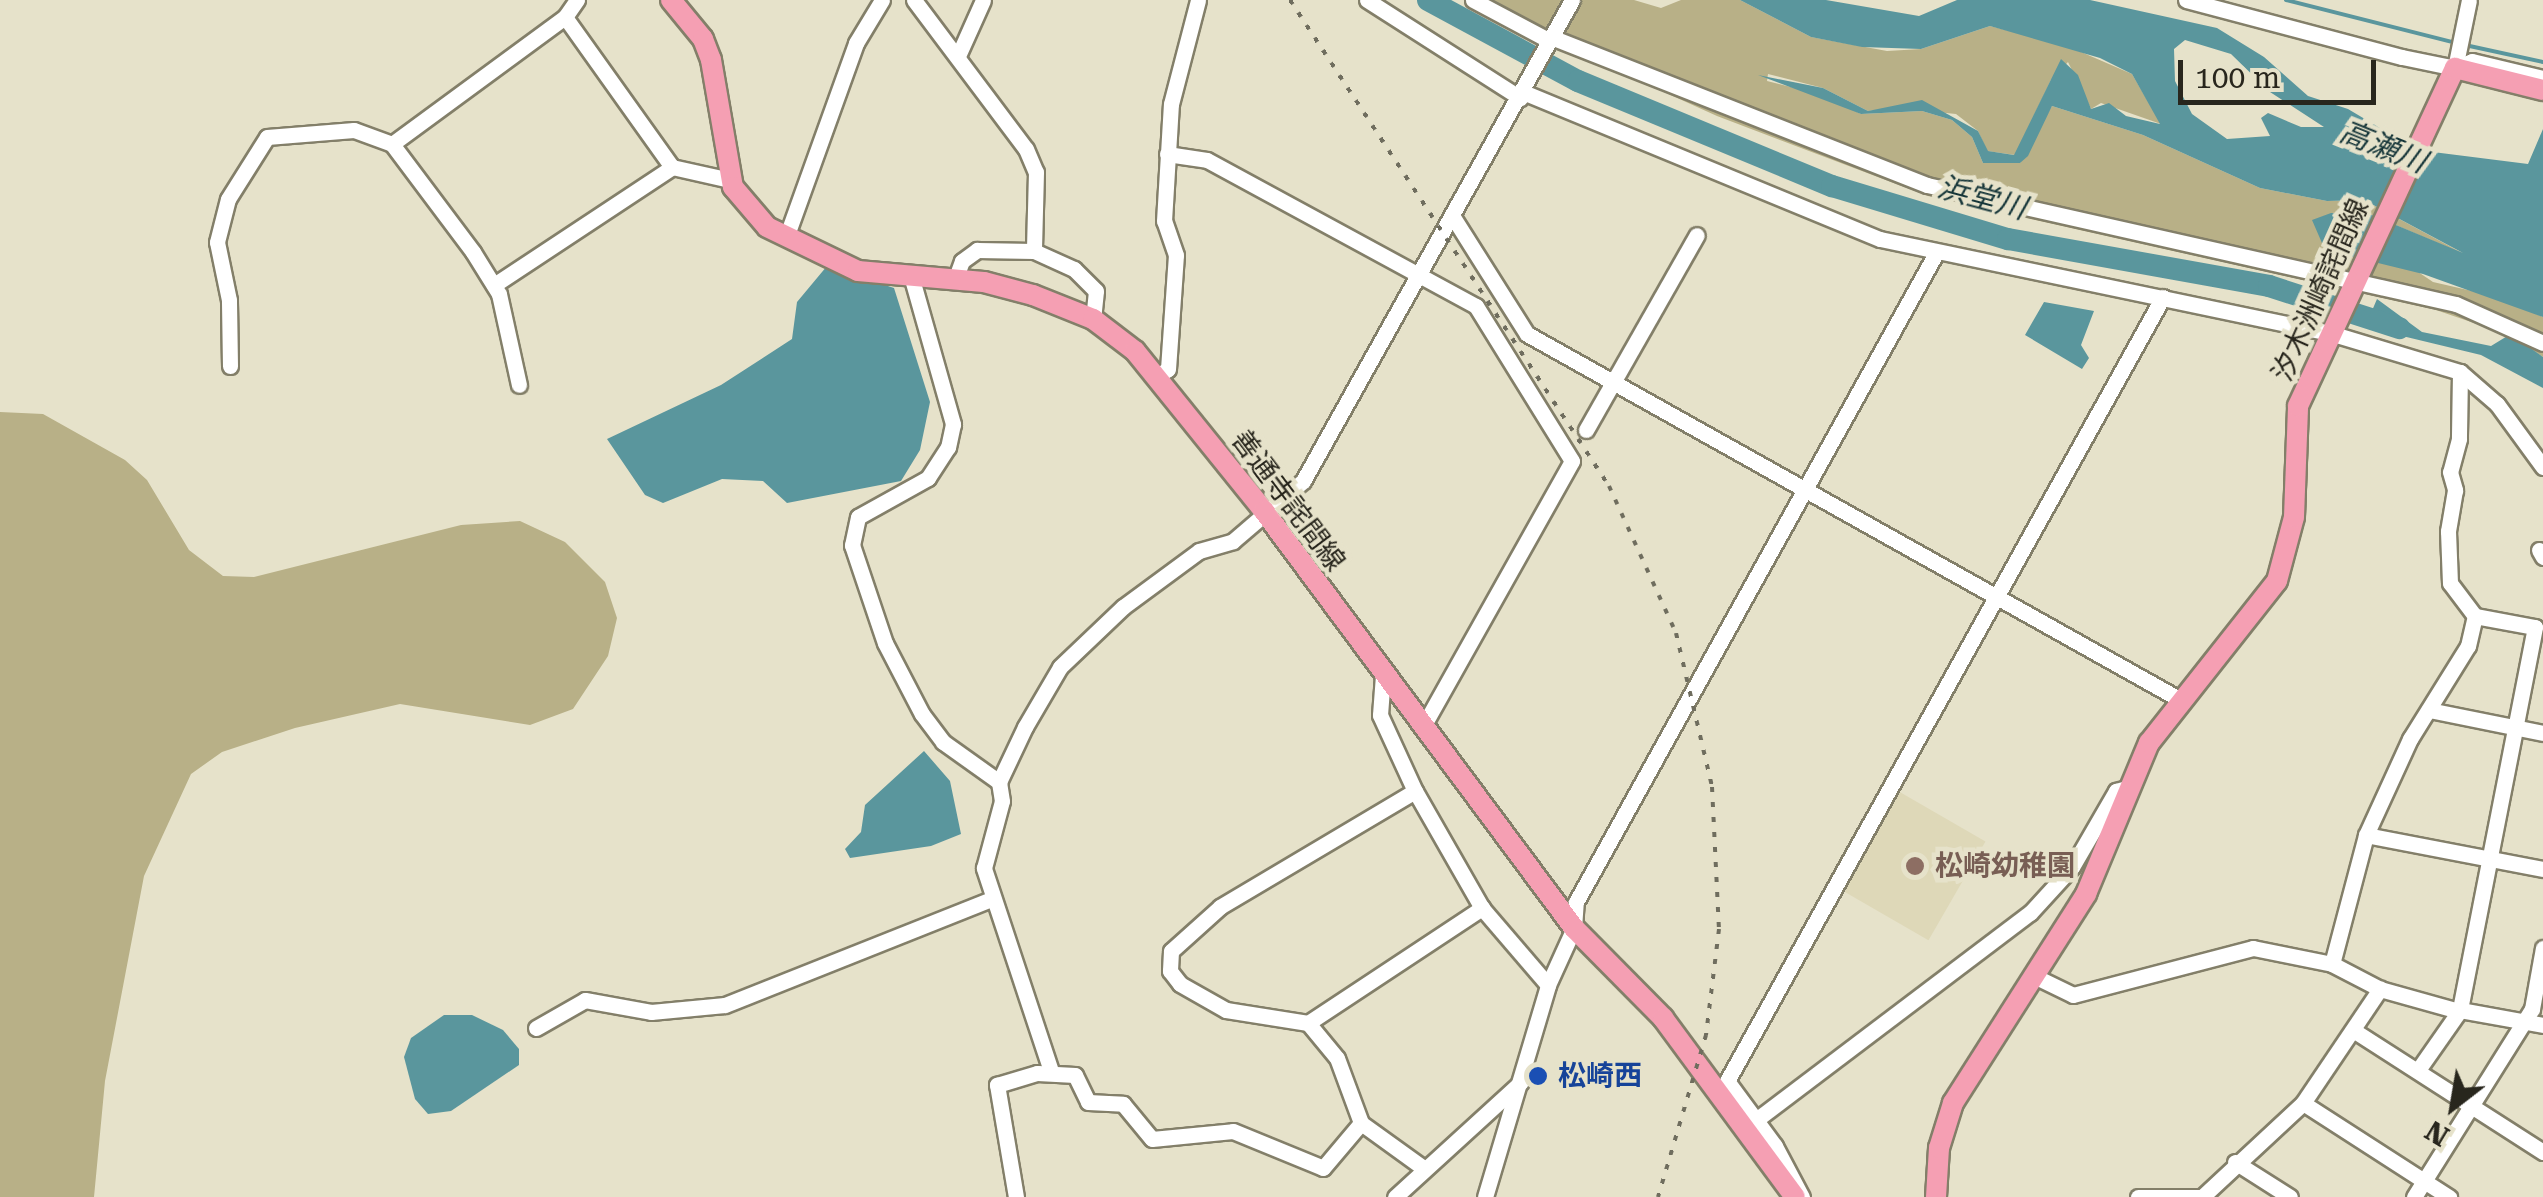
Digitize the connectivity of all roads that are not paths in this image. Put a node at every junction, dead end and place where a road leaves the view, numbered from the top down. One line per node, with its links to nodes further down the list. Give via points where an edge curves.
1 (577, 0): 12 (street)
2 (671, 0): 22 (main road, 善通寺詫間線, via 711,60)
3 (882, 0): 24 (street, via 856,43)
4 (914, 0): 14 (street)
5 (983, 0): 14 (street)
6 (1198, 0): 20 (street, via 1171,104)
7 (1367, 0): 18 (street)
8 (1473, 0): 13 (street)
9 (1572, 0): 13 (street)
10 (2186, 0): 15 (street)
11 (2470, 0): 15 (street)
12 (565, 16): 19 (street); 21 (street)
13 (1551, 39): 18 (street); 31 (street, via 1928,184)
14 (958, 56): 26 (street, via 1036,172)
15 (2458, 58): 16 (street); 17 (main road); 31 (main road, 汐木洲崎詫間線)
16 (2543, 78)
17 (2543, 90)
18 (1522, 95): 23 (street); 27 (street, via 1813,214)
19 (392, 144): 32 (street); 37 (street, via 354,130 260,140 228,199 216,242 229,300)
20 (1167, 154): 28 (street, via 1207,160); 39 (street, via 1164,222 1176,255 1168,369)
21 (672, 167): 22 (street); 32 (street)
22 (730, 180): 24 (main road, 善通寺詫間線, via 760,220)
23 (1454, 216): 28 (street); 40 (street, via 1527,334)
24 (787, 235): 29 (main road, 善通寺詫間線, via 858,271)
25 (1697, 236): 40 (street)
26 (1034, 251): 30 (street, via 977,250 962,261); 34 (street, via 1074,269 1096,292)
27 (1935, 255): 33 (street); 44 (street)
28 (1419, 276): 45 (street, via 1303,481); 52 (street, via 1476,306 1572,461)
29 (912, 280): 30 (main road, 善通寺詫間線); 55 (street, via 953,424 948,447 928,478 858,517 852,545 885,643 922,714 943,742)
30 (956, 280): 34 (main road, 善通寺詫間線, via 1033,294)
31 (2354, 281): 35 (main road, 汐木洲崎詫間線); 36 (street, via 2480,312)
32 (494, 285): 41 (street)
33 (2163, 297): 35 (street); 46 (street)
34 (1093, 318): 39 (main road, 善通寺詫間線)
35 (2330, 332): 38 (street); 50 (main road, 汐木洲崎詫間線, via 2296,416 2294,516 2277,581 2229,650)
36 (2543, 343)
37 (230, 366)
38 (2460, 372): 43 (street, via 2497,404); 47 (street, via 2446,563 2450,583)
39 (1156, 377): 45 (main road, 善通寺詫間線)
40 (1614, 382): 42 (street); 44 (street)
41 (520, 386)
42 (1586, 430)
43 (2543, 468)
44 (1808, 488): 46 (street); 63 (street, via 1576,902)
45 (1264, 510): 49 (main road, 善通寺詫間線); 55 (street, via 1234,541 1199,551 1123,606 1060,667)
46 (1999, 598): 50 (street); 80 (street, via 1726,1081)
47 (2475, 616): 48 (street); 51 (street, via 2468,646)
48 (2539, 628): 53 (street)
49 (1383, 676): 52 (main road, 善通寺詫間線); 57 (street, via 1380,715)
50 (2179, 700): 56 (main road, 汐木洲崎詫間線)
51 (2429, 710): 53 (street); 58 (street)
52 (1423, 727): 63 (main road, 善通寺詫間線)
53 (2516, 728): 54 (street); 59 (street)
54 (2543, 733)
55 (999, 782): 61 (street, via 1002,801 984,868)
56 (2130, 787): 66 (main road, 汐木洲崎詫間線, via 2086,894); 80 (street, via 2116,791 2072,867 2030,914)
57 (1415, 791): 62 (street); 71 (street, via 1275,871 1171,951 1170,971 1196,996 1226,1010)
58 (2366, 835): 59 (street); 65 (street)
59 (2490, 858): 60 (street); 69 (street)
60 (2543, 869)
61 (992, 899): 73 (street, via 725,1005 651,1012 585,1000); 76 (street)
62 (1482, 908): 67 (street); 71 (street)
63 (1574, 928): 67 (street); 91 (main road, 善通寺詫間線, via 1663,1018)
64 (2543, 948): 70 (street)
65 (2332, 964): 66 (street, via 2253,948 2073,994); 68 (street)
66 (2034, 976): 92 (main road, 汐木洲崎詫間線, via 1953,1103 1939,1148)
67 (1548, 985): 77 (street)
68 (2380, 989): 69 (street); 74 (street)
69 (2458, 1010): 70 (street); 75 (street)
70 (2523, 1022): 72 (street); 79 (street)
71 (1308, 1023): 81 (street, via 1337,1058)
72 (2543, 1025)
73 (536, 1028)
74 (2352, 1030): 75 (street); 78 (street)
75 (2418, 1070): 79 (street)
76 (1052, 1071): 81 (street, via 1075,1075 1088,1102 1129,1107 1152,1139 1233,1131 1323,1168); 88 (street, via 997,1084)
77 (1522, 1081): 84 (street); 90 (street)
78 (2303, 1103): 83 (street); 86 (street)
79 (2470, 1105): 82 (street); 86 (street)
80 (1756, 1120): 91 (street)
81 (1361, 1123): 84 (street)
82 (2543, 1152)
83 (2235, 1162): 85 (street); 87 (street, via 2202,1197)
84 (1422, 1167): 89 (street)
85 (2263, 1180): 93 (street); 94 (street)
86 (2425, 1181): 95 (street); 96 (street)
87 (2142, 1196)
88 (1016, 1197)
89 (1395, 1197)
90 (1485, 1197)
91 (1798, 1197)
92 (1936, 1197)
93 (2252, 1197)
94 (2290, 1197)
95 (2414, 1197)
96 (2449, 1197)

